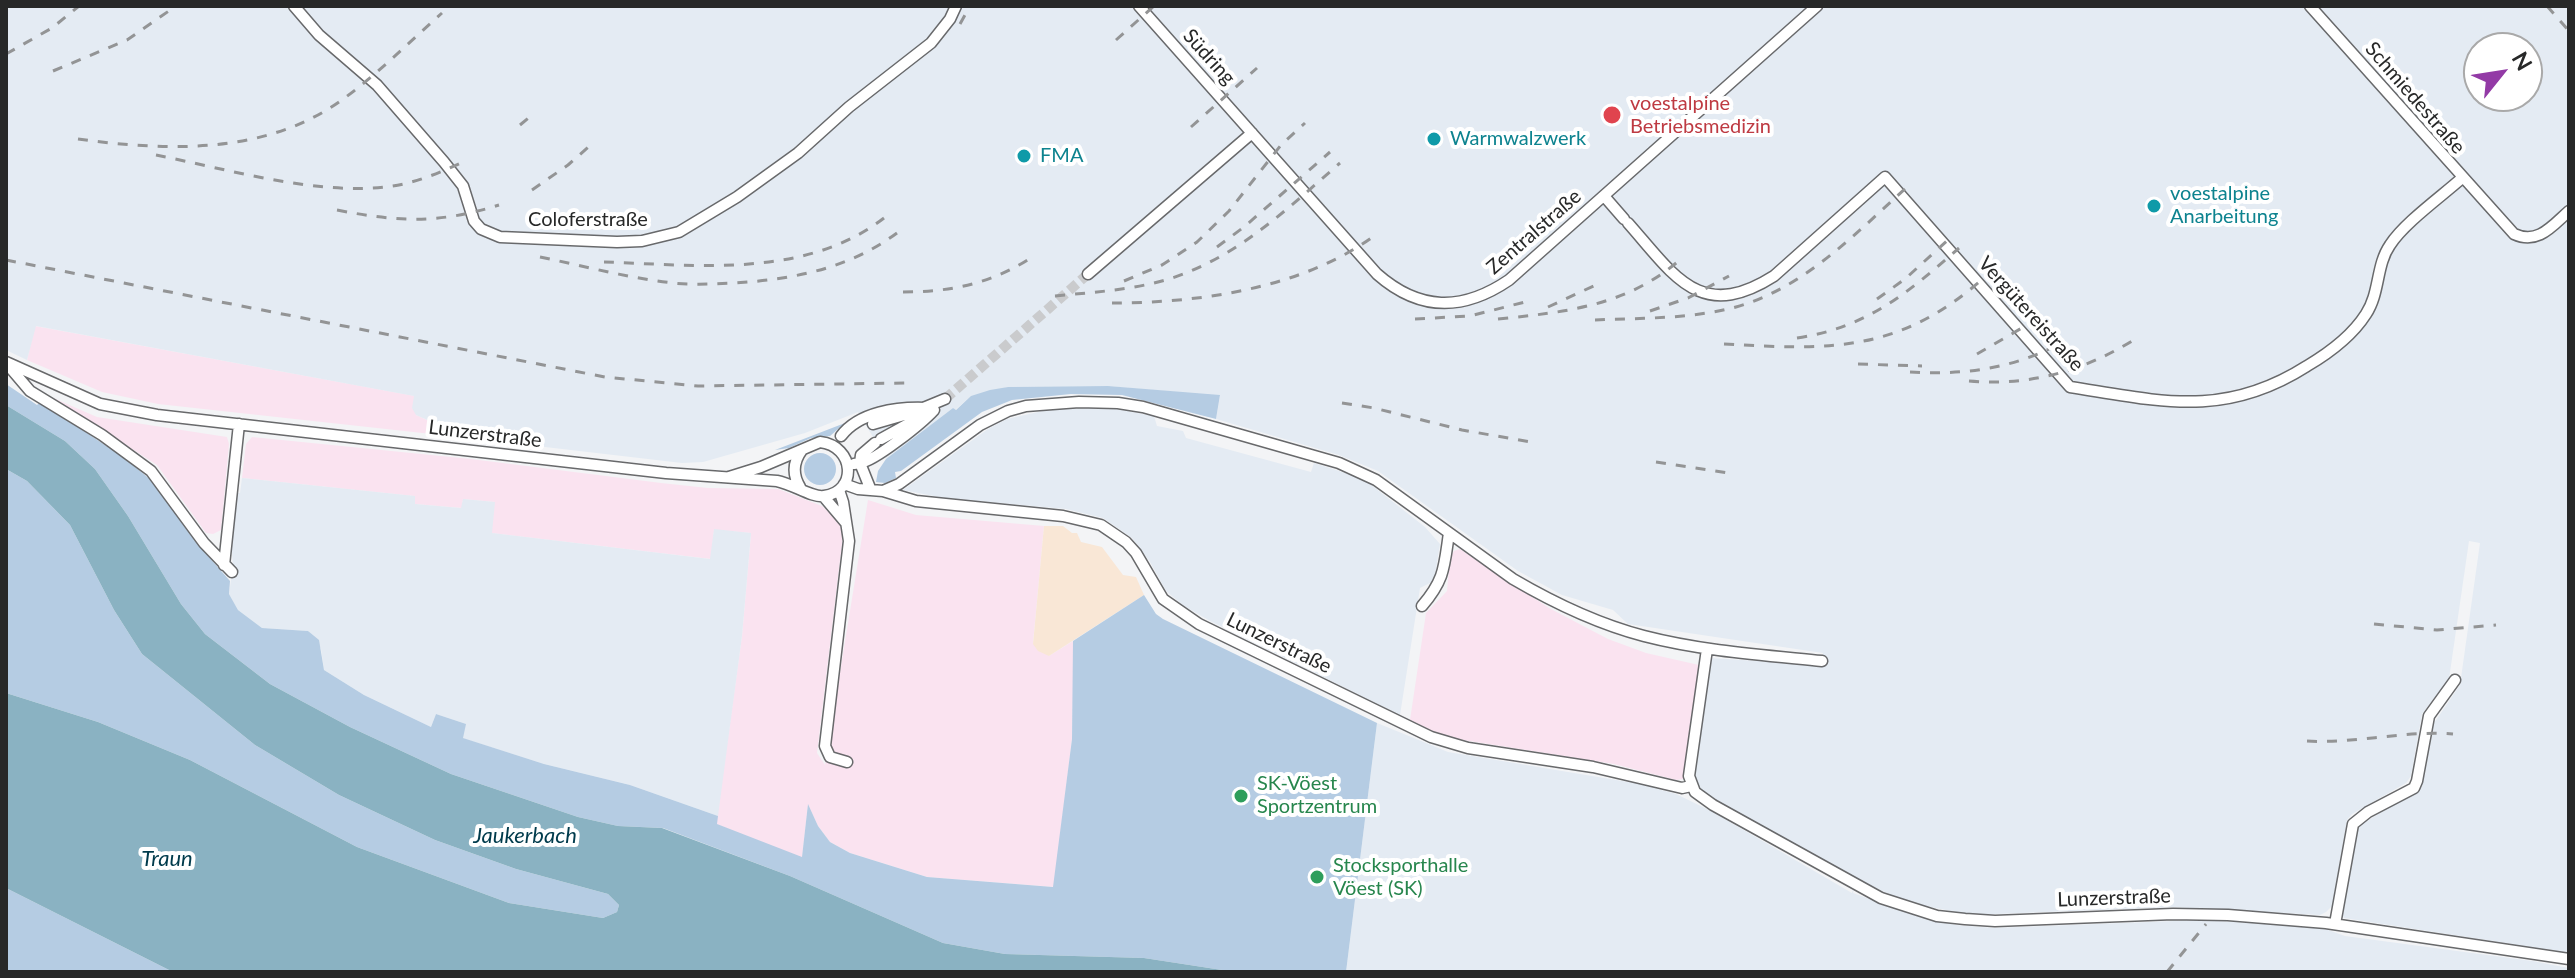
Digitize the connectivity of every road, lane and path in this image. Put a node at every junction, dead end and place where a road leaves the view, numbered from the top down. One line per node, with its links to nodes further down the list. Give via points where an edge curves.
1 (294, 6): 2 (street, Coloferstraße, via 326,42 377,85 444,162 463,186 481,229 500,237 617,242 679,232 737,197 931,43)
2 (956, 6)
3 (1139, 6): 6 (street, Südring)
4 (1817, 6): 8 (street, Zentralstraße)
5 (2310, 6): 7 (street, Schmiedestraße)
6 (1252, 133): 8 (street, Zentralstraße, via 1377,274 1400,293 1424,301 1467,301 1495,289); 10 (street)
7 (2462, 178): 8 (street, Vergütereistraße, via 2389,245 2372,304 2343,340 2280,382 2243,396 2201,402 2070,387 1885,177 1774,276 1756,287 1720,296 1692,289 1677,278); 9 (street, Schmiedestraße, via 2504,226 2522,238 2541,235)
8 (1604, 196)
9 (2569, 211)
10 (1088, 274)
11 (6, 363): 13 (street, Lunzerstraße, via 100,404); 13 (street, via 30,391 151,471 228,568)
12 (929, 409): 14 (street); 14 (street, via 885,411 852,425); 17 (street, via 878,441 861,455); 17 (street, via 919,425 870,462)
13 (239, 424): 19 (street, Lunzerstraße)
14 (841, 436): 15 (street)
15 (827, 443): 16 (street, Lunzerstraße); 18 (street, Lunzerstraße, via 843,453)
16 (802, 450): 19 (street, Lunzerstraße); 21 (street, via 794,473)
17 (860, 463): 18 (street); 22 (street)
18 (848, 469): 20 (street); 22 (street, Lunzerstraße)
19 (729, 477): 21 (street, Lunzerstraße)
20 (841, 487): 22 (street, Lunzerstraße); 24 (street); 25 (street)
21 (802, 488): 24 (street, Lunzerstraße)
22 (864, 488): 23 (street, Lunzerstraße); 25 (street, via 847,494)
23 (883, 491): 27 (street, via 1008,411 1118,403 1339,463 1376,480); 33 (street, Lunzerstraße, via 916,501 1060,515 1101,525 1126,542 1175,610 1444,742)
24 (824, 497): 26 (street, Lunzerstraße)
25 (843, 502): 26 (street)
26 (847, 525): 32 (street, via 825,746 830,757)
27 (1449, 533): 28 (street, via 1443,574); 29 (street, via 1513,579 1574,610 1644,636)
28 (1422, 606)
29 (1707, 649): 30 (street); 33 (street, via 1689,767)
30 (1822, 661)
31 (2455, 680): 34 (street, via 2429,716 2414,788 2353,824)
32 (847, 762)
33 (1691, 786): 34 (street, Lunzerstraße, via 1713,805 1881,898 1937,916 1995,921 2202,914)
34 (2335, 924): 35 (street, Lunzerstraße)
35 (2569, 959)

